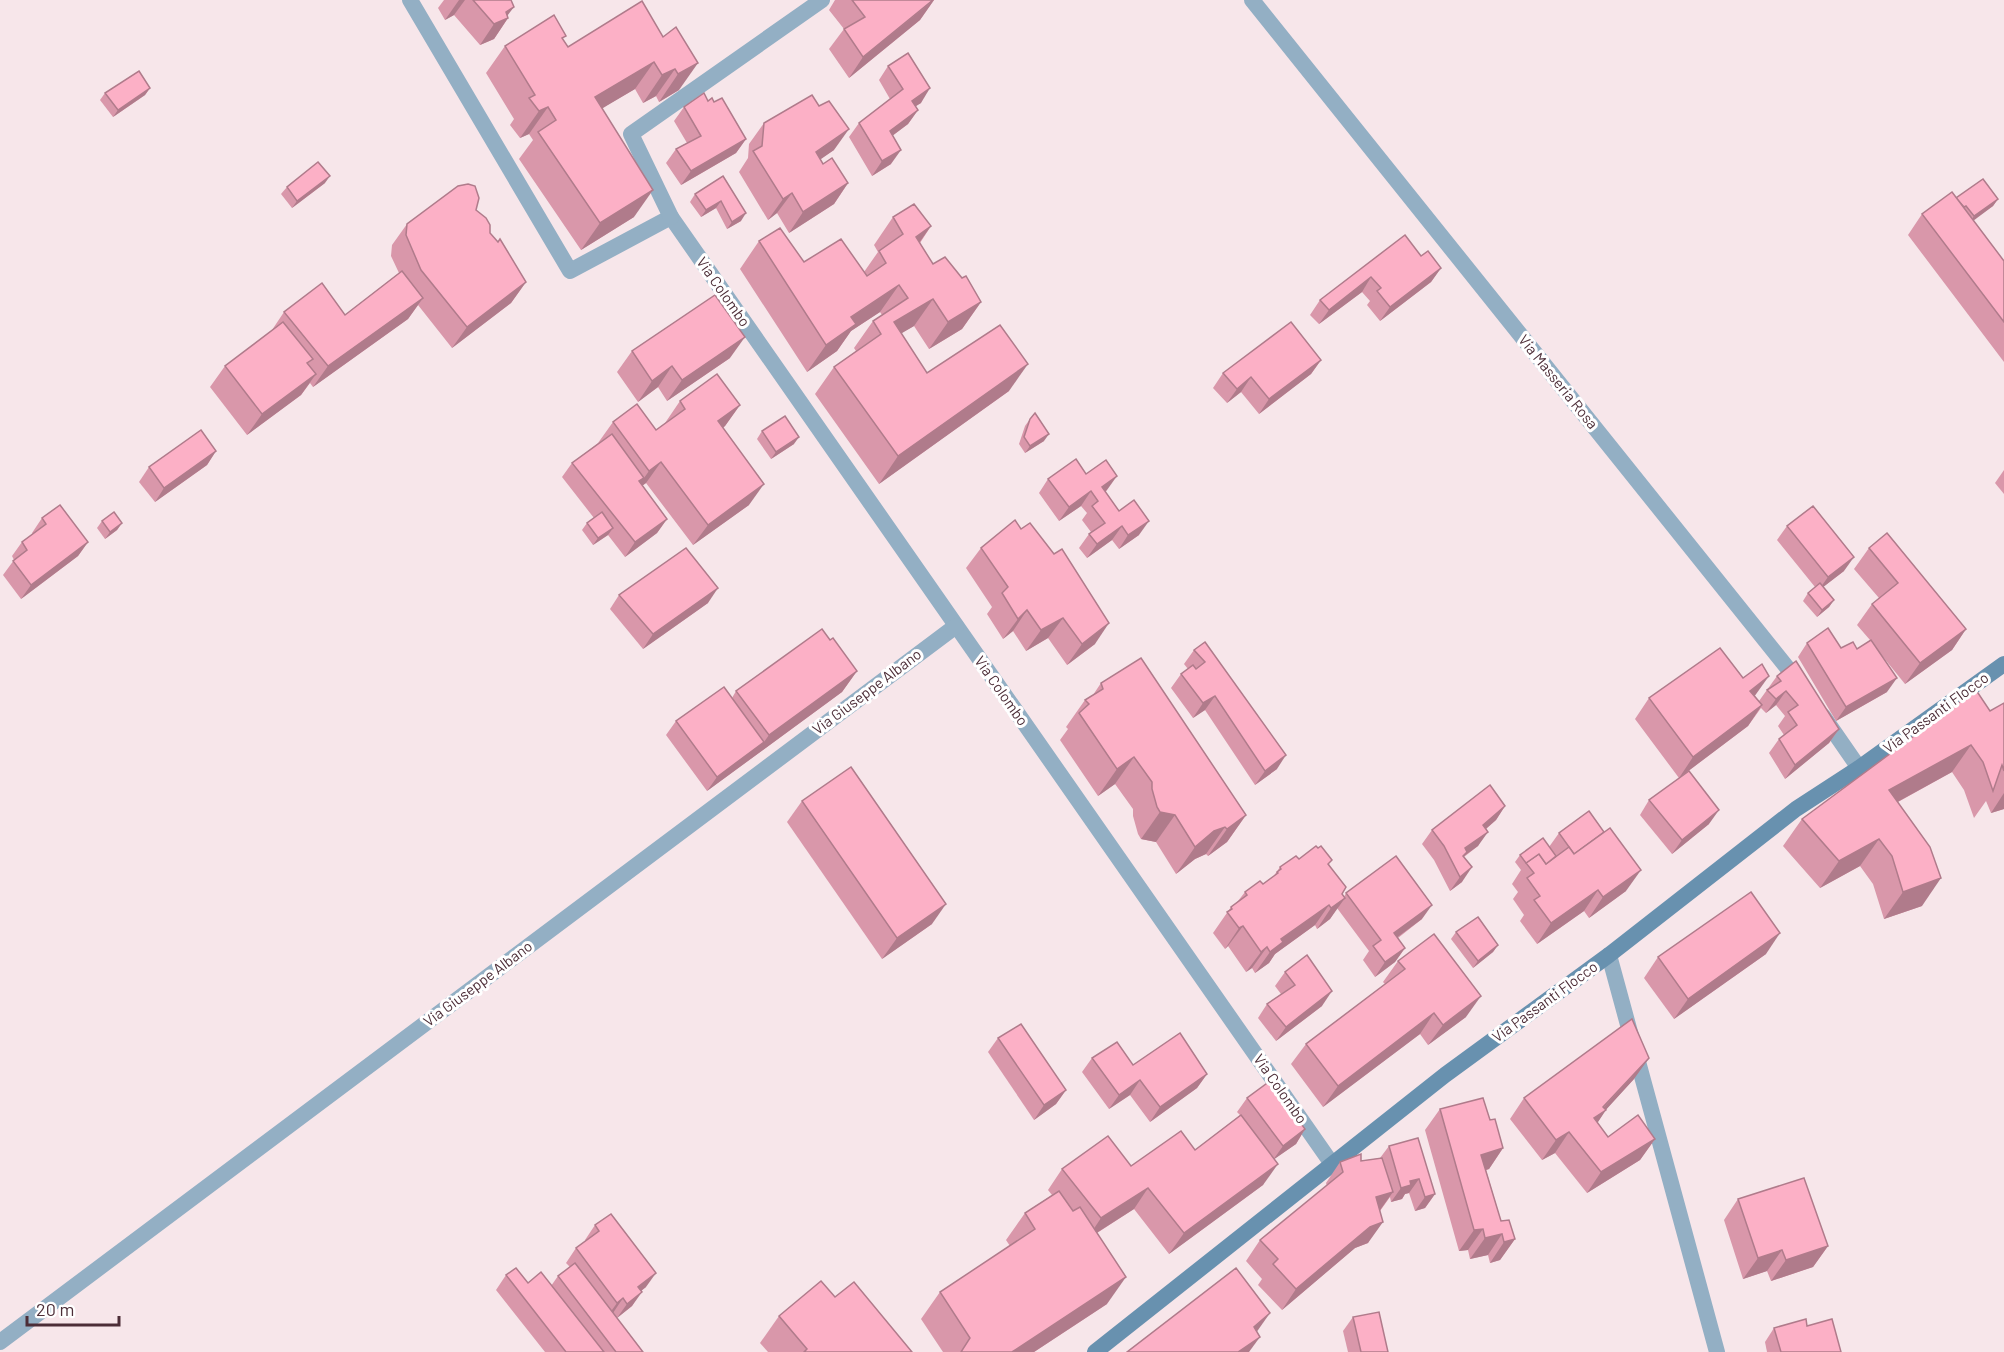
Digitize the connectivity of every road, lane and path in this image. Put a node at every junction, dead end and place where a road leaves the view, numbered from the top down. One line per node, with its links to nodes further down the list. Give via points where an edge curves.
1 (410, 0): 4 (street, via 570,271)
2 (822, 0): 4 (street, Via Colombo, via 631,134)
3 (1252, 0): 7 (street, Via Masseria Rosa, via 1792,672)
4 (671, 218): 5 (street, Via Colombo)
5 (956, 626): 9 (street, Via Colombo); 10 (street, Via Giuseppe Albano)
6 (2004, 664): 7 (main road, Via Passanti Flocco)
7 (1859, 768): 8 (main road, Via Passanti Flocco, via 1796,810)
8 (1609, 955): 9 (main road, Via Passanti Flocco); 12 (street)
9 (1332, 1164): 11 (main road, Via Passanti Flocco)
10 (0, 1342)
11 (1095, 1352)
12 (1717, 1352)

